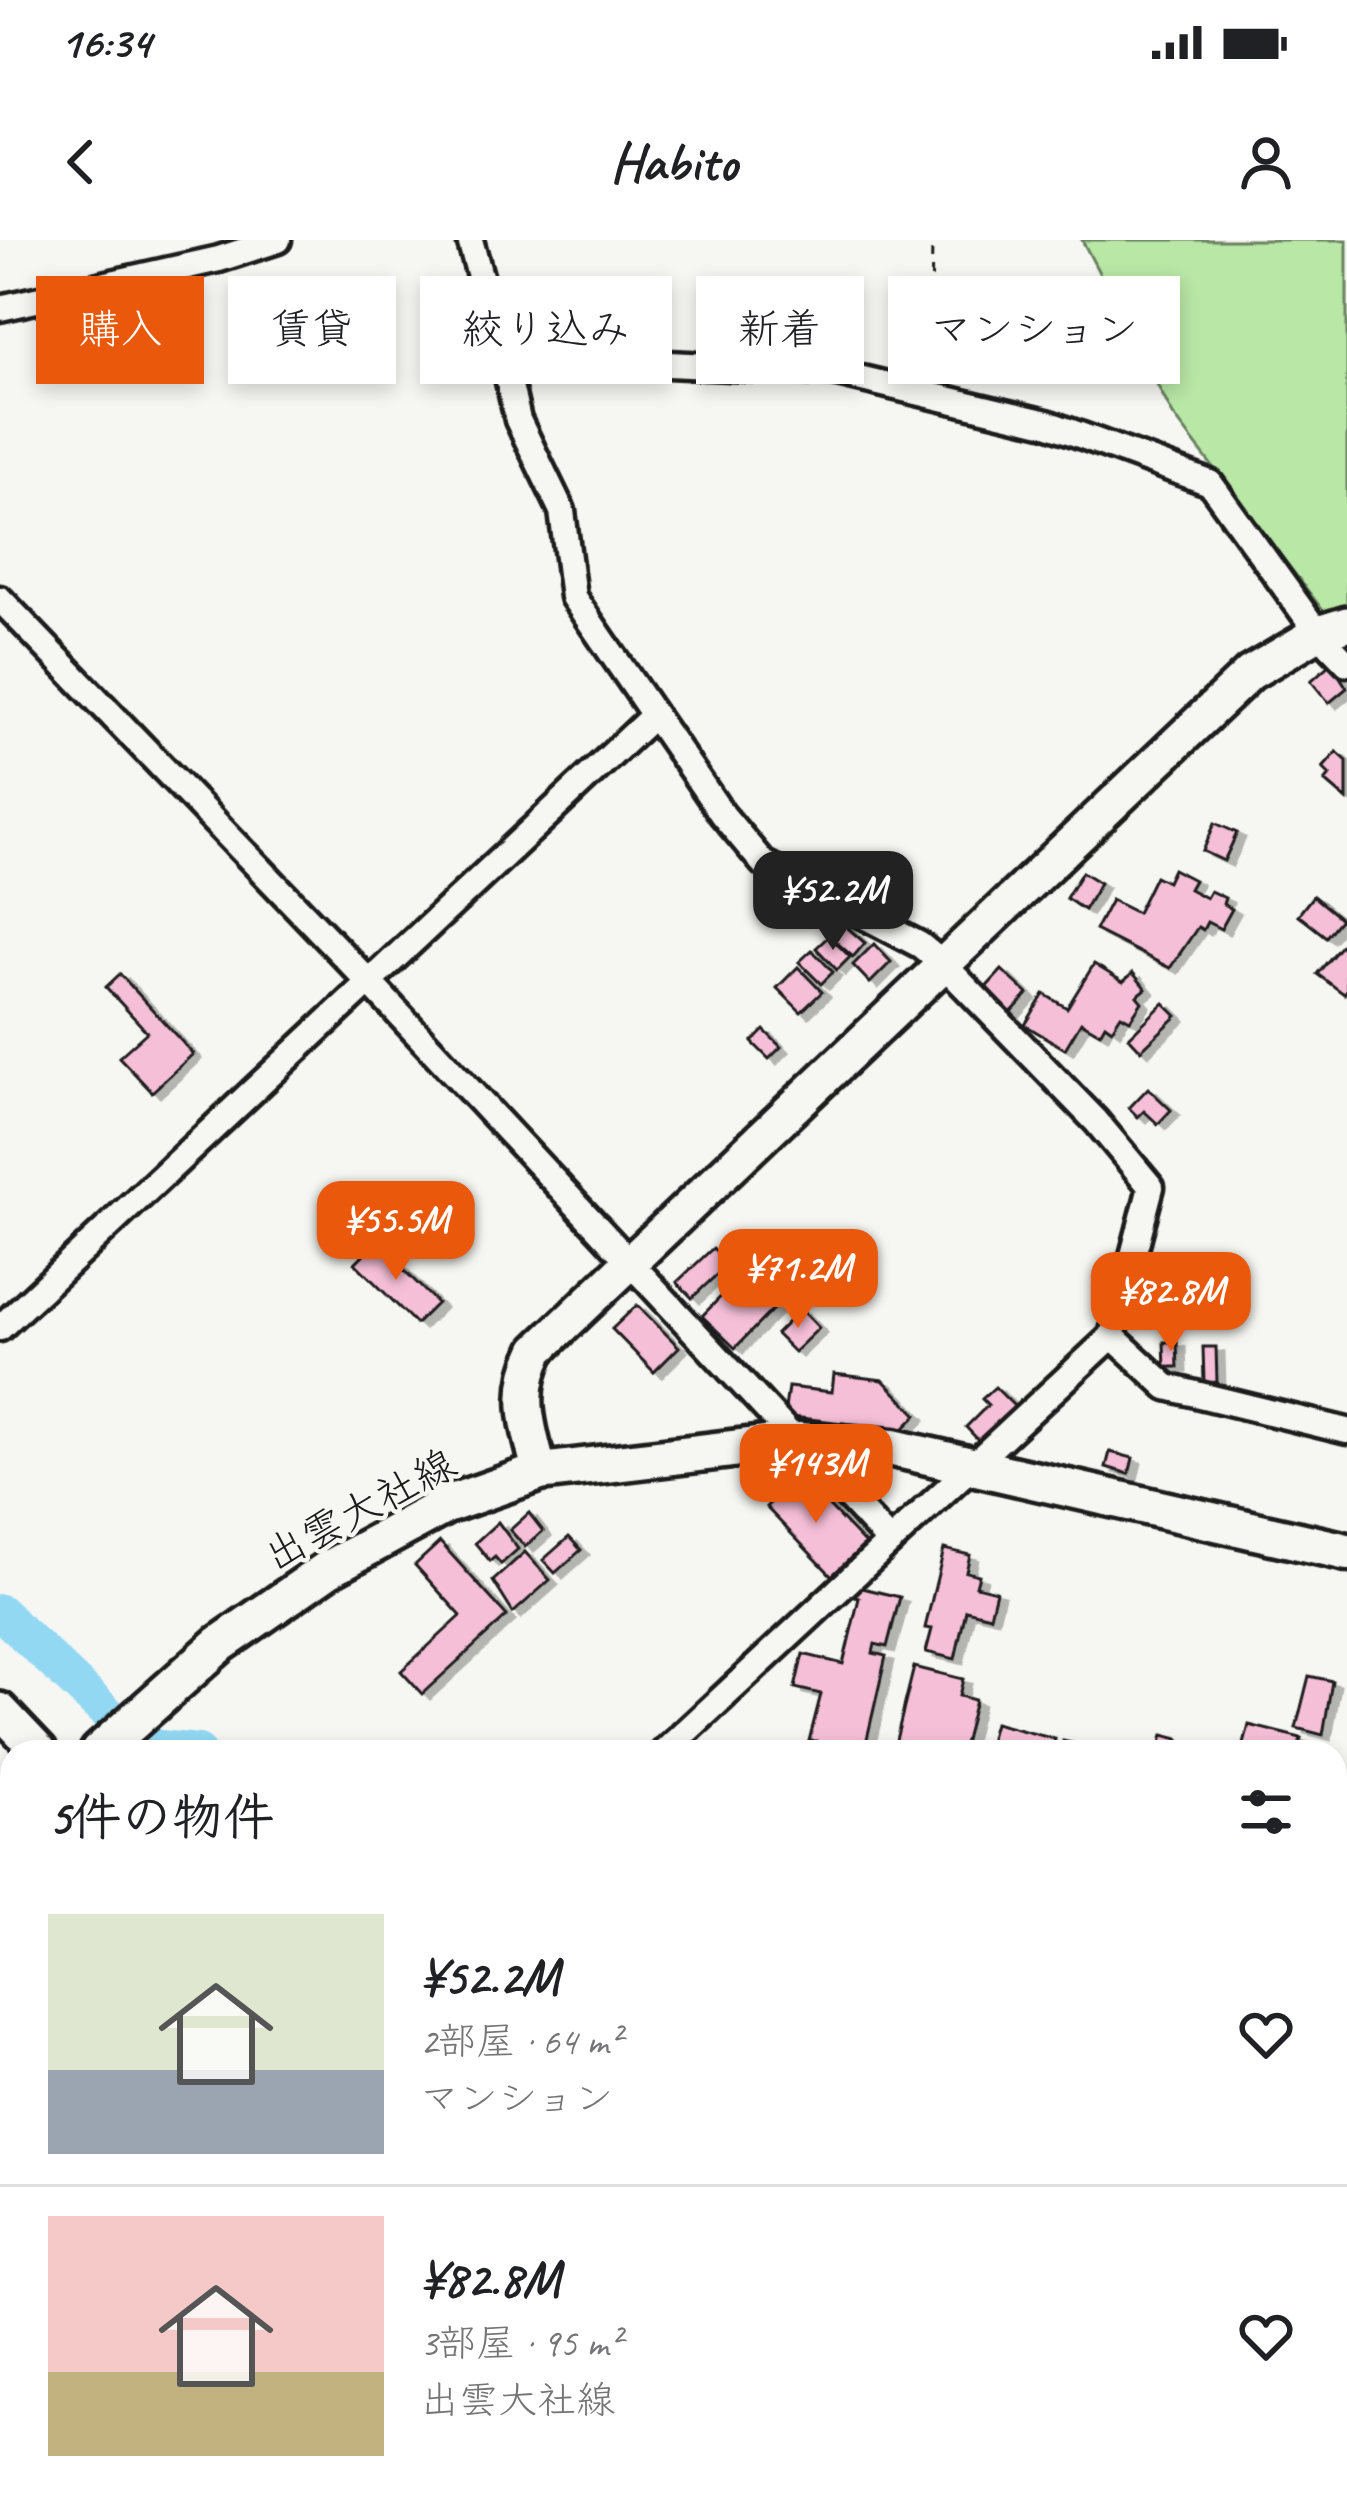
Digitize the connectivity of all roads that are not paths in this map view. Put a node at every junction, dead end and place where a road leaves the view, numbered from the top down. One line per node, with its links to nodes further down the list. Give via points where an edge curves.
1 (278, 240): 4 (street)
2 (470, 240): 3 (street)
3 (480, 276)
4 (0, 308)
5 (672, 364): 8 (street, via 833,372 1047,423 1210,483)
6 (510, 384): 10 (street, via 562,511 573,597)
7 (1, 603): 12 (street)
8 (1332, 629): 9 (street); 11 (street, via 1250,674)
9 (1347, 663)
10 (653, 716): 11 (street, via 763,863); 12 (street)
11 (943, 964): 13 (street); 15 (street, via 1151,1187)
12 (369, 982): 13 (street); 14 (street)
13 (629, 1262): 17 (street); 19 (street, via 538,1350 524,1378)
14 (0, 1328)
15 (1112, 1336): 16 (street, via 1167,1388); 18 (street)
16 (1347, 1431)
17 (798, 1441): 18 (main road, 出雲大社線); 19 (main road, 出雲大社線); 20 (street)
18 (976, 1464): 20 (street); 21 (main road, 出雲大社線)
19 (540, 1472): 24 (main road, 出雲大社線, via 446,1505 328,1570 220,1644)
20 (890, 1541): 25 (street)
21 (1347, 1552)
22 (0, 1710): 23 (street)
23 (29, 1740)
24 (116, 1740)
25 (677, 1740)

